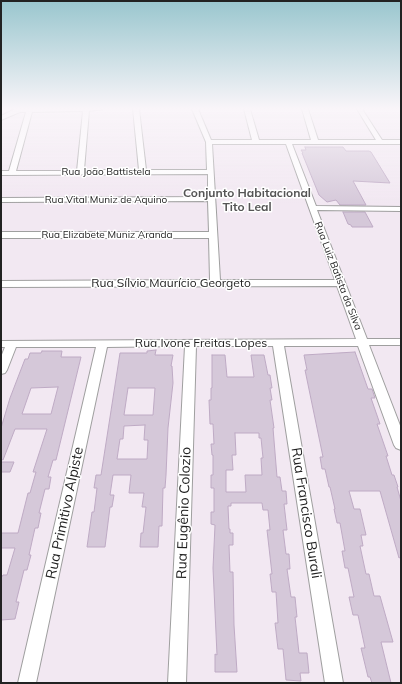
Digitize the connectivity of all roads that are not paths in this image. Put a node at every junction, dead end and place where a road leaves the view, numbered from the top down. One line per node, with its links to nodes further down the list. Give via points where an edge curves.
1 (21, 141): 14 (street)
2 (83, 141): 11 (street)
3 (140, 141): 10 (street)
4 (209, 142): 5 (street); 12 (street)
5 (256, 142): 6 (street)
6 (288, 142): 7 (street); 17 (street, Rua Luiz Batista da Silva)
7 (315, 142): 8 (street)
8 (380, 142): 9 (street)
9 (401, 142)
10 (144, 171): 11 (street, Rua João Battistela); 12 (street, Rua João Battistela)
11 (80, 172): 14 (street, Rua João Battistela)
12 (211, 172): 15 (street)
13 (1, 173): 14 (street, Rua João Battistela)
14 (12, 173)
15 (211, 199): 16 (street, Rua Vital Muniz de Aquino); 20 (street)
16 (1, 200)
17 (313, 208): 18 (street); 22 (street, Rua Luiz Batista da Silva)
18 (401, 209)
19 (1, 235): 20 (street, Rua Elizabete Muniz Aranda)
20 (213, 235): 21 (street)
21 (214, 283): 22 (street, Rua Sílvio Maurício Georgeto); 23 (street, Rua Sílvio Maurício Georgeto)
22 (341, 283): 28 (street, Rua Luiz Batista da Silva)
23 (1, 284)
24 (401, 342): 28 (street, Rua Ivone Freitas Lopes)
25 (102, 343): 26 (street, Rua Ivone Freitas Lopes); 29 (street, Rua Ivone Freitas Lopes); 32 (street, Rua Primitivo Alpiste)
26 (191, 343): 27 (street, Rua Ivone Freitas Lopes); 33 (street, Rua Eugênio Colozio)
27 (278, 343): 28 (street, Rua Ivone Freitas Lopes); 34 (street, Rua Francisco Burali)
28 (364, 343): 31 (street, Rua Luiz Batista da Silva)
29 (6, 344): 30 (street)
30 (1, 370)
31 (401, 445)
32 (27, 683)
33 (177, 683)
34 (334, 683)

